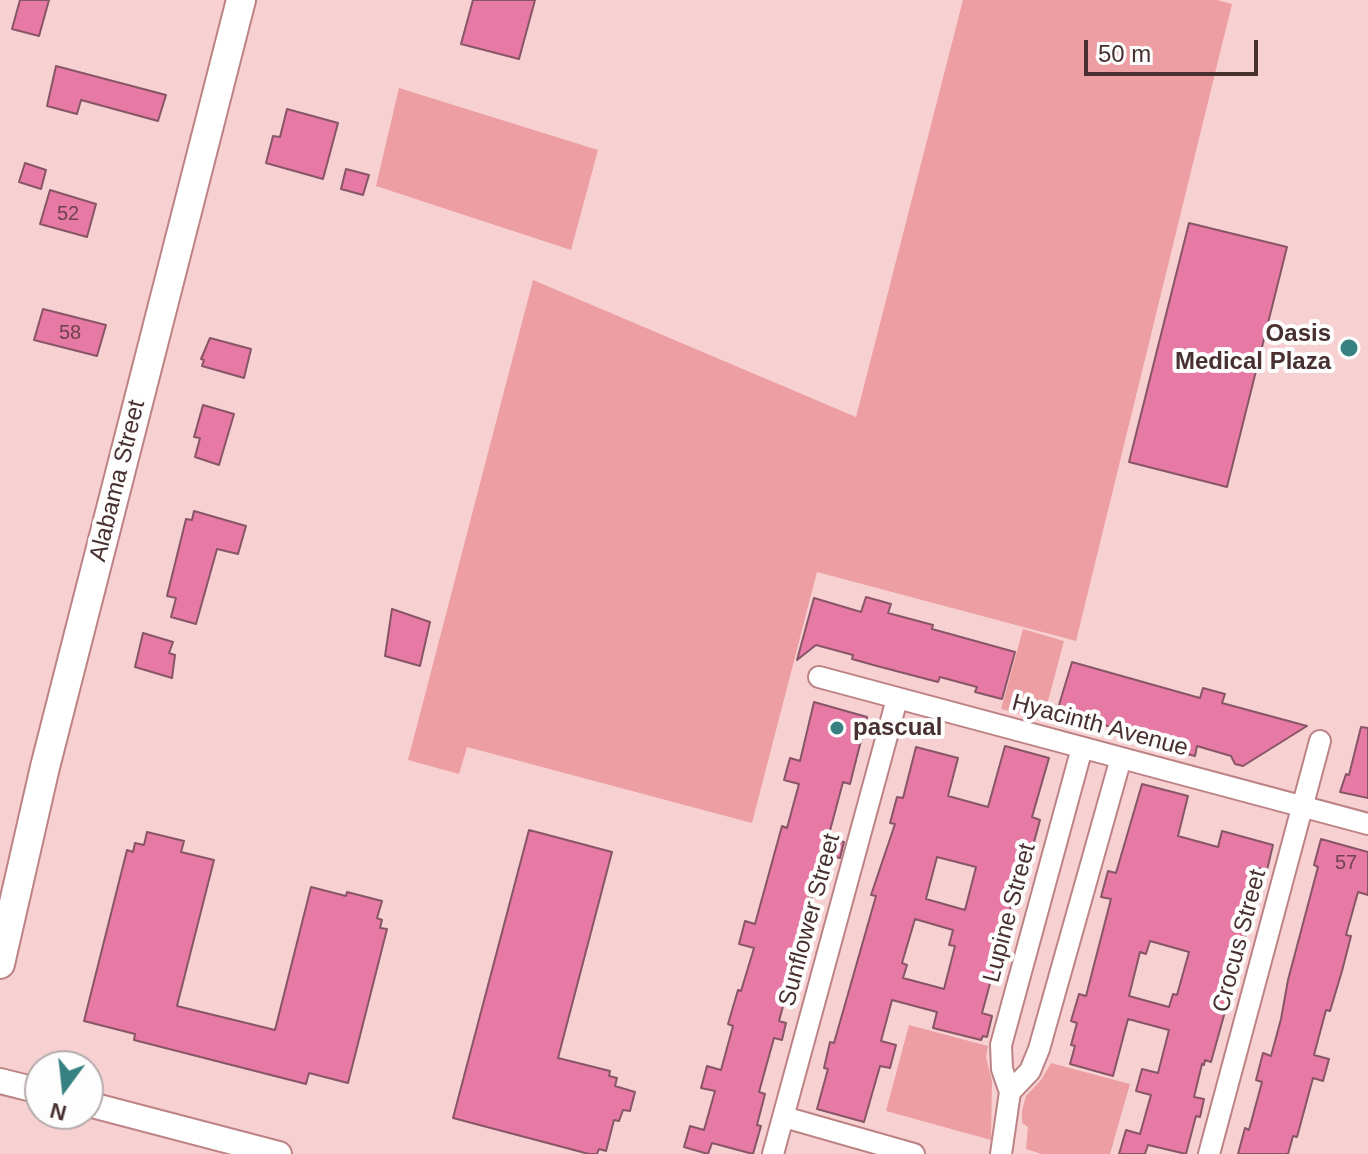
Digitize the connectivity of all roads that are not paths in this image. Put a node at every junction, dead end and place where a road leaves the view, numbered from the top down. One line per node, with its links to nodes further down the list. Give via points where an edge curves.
1 (241, 0): 9 (main road, Alabama Street, via 45,767)
2 (819, 677): 3 (street, Hyacinth Avenue)
3 (897, 699): 5 (street, Hyacinth Avenue); 14 (street, Sunflower Street)
4 (1320, 741): 7 (street, Crocus Street)
5 (1082, 748): 6 (street, Hyacinth Avenue); 12 (street, Lupine Street, via 1001,1045)
6 (1121, 758): 7 (street, Hyacinth Avenue); 12 (street, Lupine Street, via 1039,1049 1030,1071)
7 (1303, 808): 8 (street, Hyacinth Avenue); 19 (street, Crocus Street)
8 (1368, 824)
9 (0, 964)
10 (0, 1081): 11 (street)
11 (24, 1087)
12 (1010, 1092): 18 (street, Lupine Street)
13 (104, 1108): 15 (street)
14 (784, 1117): 16 (street, Sunflower Street); 17 (street)
15 (279, 1154)
16 (773, 1154)
17 (914, 1154)
18 (1001, 1154)
19 (1209, 1154)

